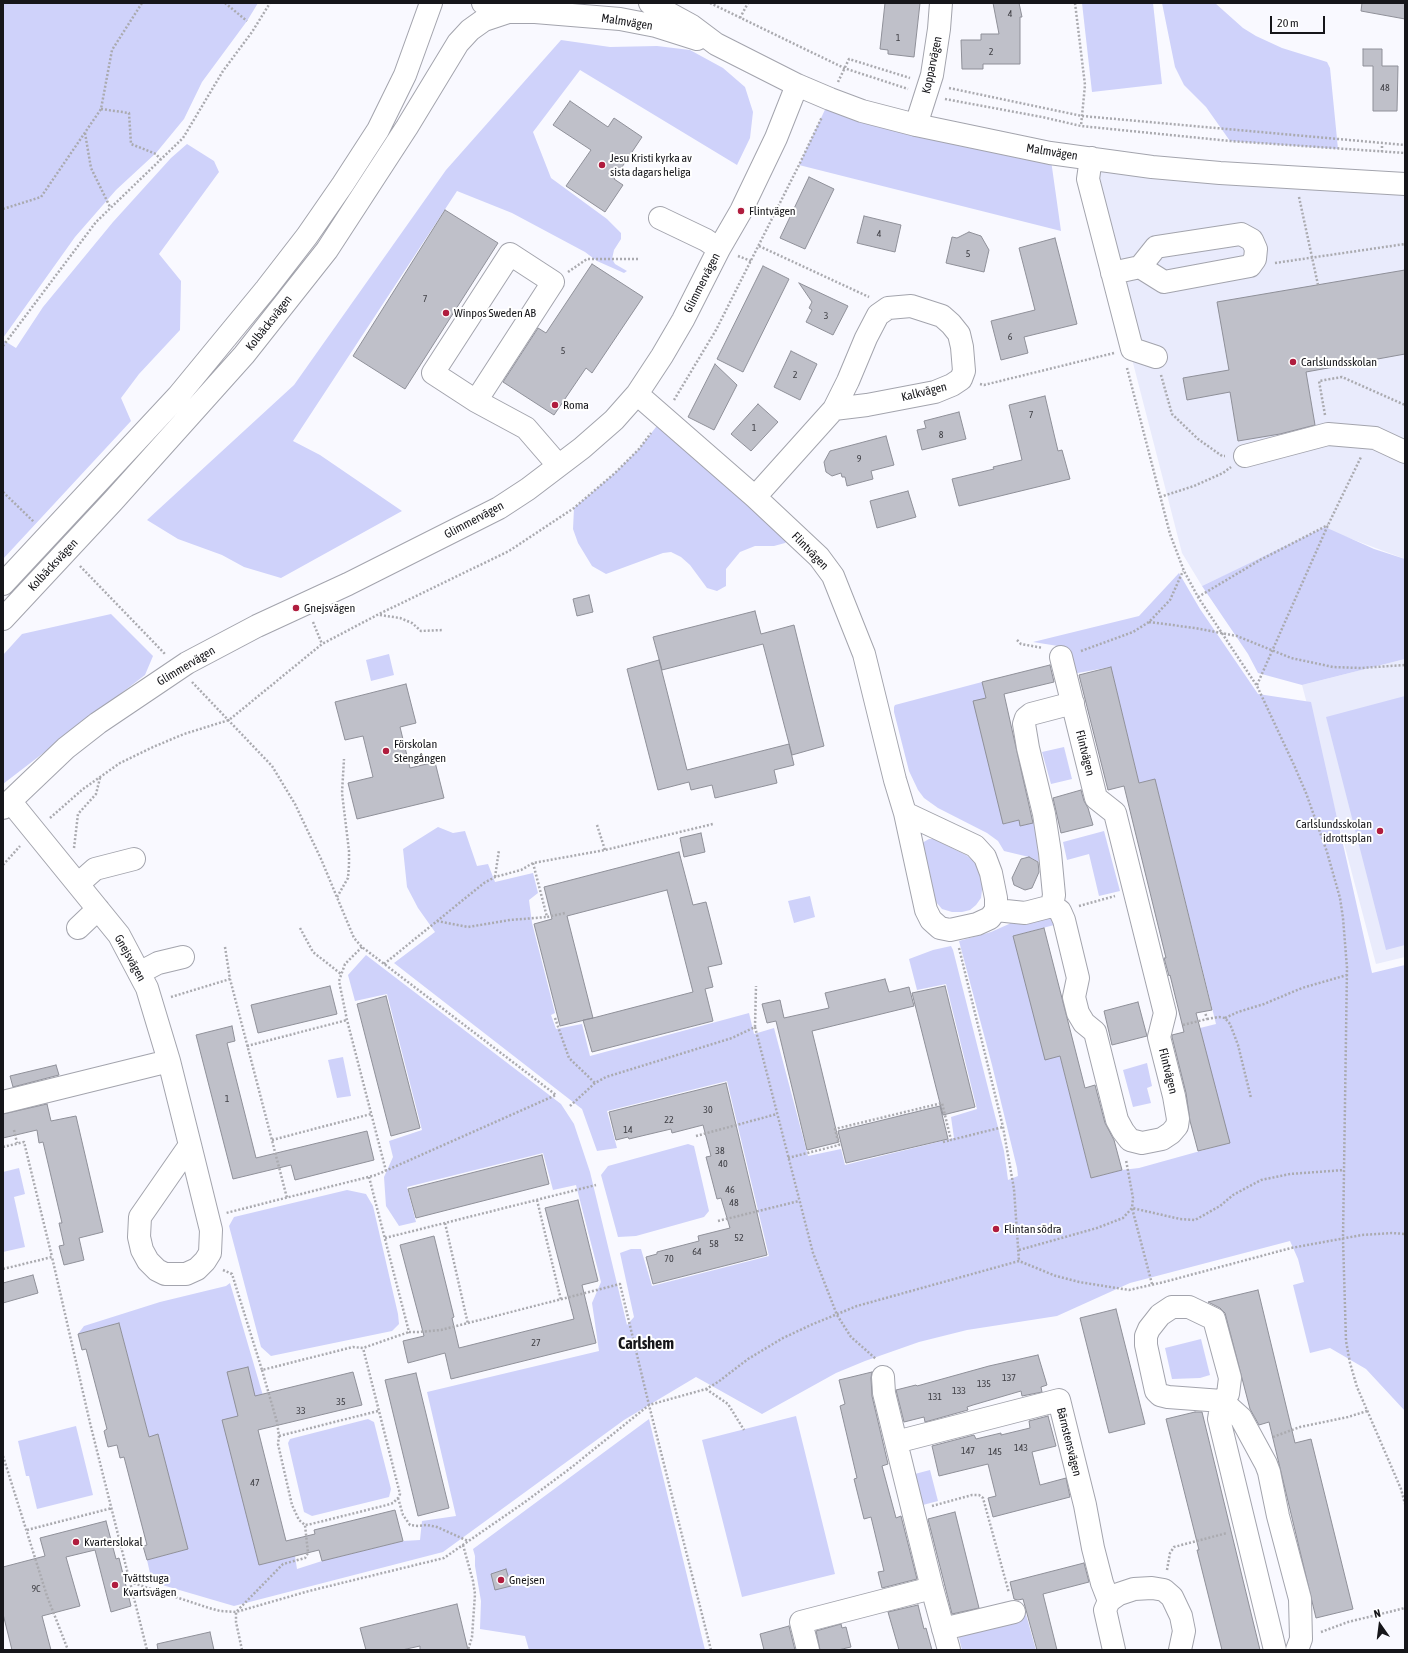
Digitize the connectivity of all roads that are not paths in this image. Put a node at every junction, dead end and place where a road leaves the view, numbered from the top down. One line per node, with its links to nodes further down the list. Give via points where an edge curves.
1 (431, 3): 25 (main road, Kolbäcksvägen, via 405,75 378,130 307,236 178,396)
2 (483, 3): 6 (main road)
3 (557, 3): 7 (main road)
4 (650, 3): 8 (main road, Malmvägen, via 692,26)
5 (941, 3): 10 (main road, Kopparvägen, via 939,29 927,90)
6 (508, 12): 7 (main road, Malmvägen); 26 (main road, Kolbäcksvägen, via 484,20 458,43 407,128 331,244 244,355)
7 (536, 12): 8 (main road, Malmvägen, via 620,19 656,26)
8 (716, 44): 9 (main road, Malmvägen)
9 (797, 85): 10 (main road, Malmvägen, via 862,111); 14 (main road, Glimmervägen, via 776,138 741,211)
10 (916, 125): 11 (main road, Malmvägen, via 1050,153)
11 (1091, 158): 12 (main road, Malmvägen, via 1220,174); 16 (main road, via 1088,178)
12 (1405, 184)
13 (660, 218): 14 (main road)
14 (719, 249): 18 (main road, Glimmervägen, via 683,320)
15 (1140, 266): 15 (main road, via 1156,247 1241,234 1252,240 1256,249 1255,259 1250,266 1164,282); 16 (main road)
16 (1112, 273): 17 (main road, via 1132,349)
17 (1156, 357)
18 (637, 394): 23 (main road, Glimmervägen, via 614,420); 24 (main road, Flintvägen)
19 (476, 401): 19 (main road, via 553,282 510,254 433,373); 23 (main road, via 526,428)
20 (834, 409): 20 (main road, Kalkvägen, via 935,392 952,385 960,379 964,371 959,334 942,316 911,306 888,308 878,315 872,326); 24 (main road)
21 (1405, 452): 22 (main road, via 1376,438 1328,434)
22 (1245, 456)
23 (558, 465): 29 (main road, Glimmervägen, via 499,508 257,626 188,663 98,723 66,748)
24 (755, 497): 30 (main road, Flintvägen, via 819,557 832,576 864,654)
25 (3, 584)
26 (3, 619)
27 (1061, 657): 28 (main road, Flintvägen)
28 (1073, 703): 33 (main road, Flintvägen, via 1031,714 1024,724 1044,814); 33 (main road, Flintvägen, via 1096,798 1115,813 1165,1013 1160,1037 1177,1109 1176,1126 1162,1139 1142,1143 1130,1140 1117,1120 1095,1032 1084,1023 1078,1013 1074,997 1078,978 1064,920)
29 (7, 804): 32 (main road, Gnejsvägen, via 34,830)
30 (905, 812): 35 (main road, via 975,846 986,857 995,892); 35 (main road, Flintvägen, via 926,910 931,920 940,928 950,930 977,924 990,918)
31 (134, 859): 32 (main road, via 95,869)
32 (78, 884): 34 (main road, Gnejsvägen)
33 (1056, 908): 35 (main road, via 1025,913)
34 (98, 909): 36 (main road); 38 (main road, Gnejsvägen, via 119,935)
35 (996, 910)
36 (78, 928)
37 (183, 957): 38 (main road, via 158,963)
38 (139, 973): 39 (main road, Gnejsvägen, via 147,988)
39 (169, 1061): 40 (main road); 41 (main road, Gnejsvägen)
40 (3, 1102)
41 (190, 1146): 41 (main road, Gnejsvägen, via 140,1217 139,1237 142,1250 148,1261 165,1274 186,1274 197,1269 210,1254 212,1240 208,1216)
42 (883, 1377): 44 (main road, via 884,1393)
43 (1222, 1401): 43 (main road, via 1228,1394 1230,1378 1214,1319 1189,1306 1172,1307 1160,1315 1146,1336 1156,1391 1168,1397); 49 (main road, via 1241,1418 1269,1472 1300,1598); 54 (main road, via 1219,1419)
44 (896, 1442): 45 (main road); 46 (main road, Bärnstensvägen, via 1059,1400 1093,1548)
45 (932, 1588): 48 (main road); 50 (main road, via 801,1622)
46 (1109, 1601): 52 (main road, Bärnstensvägen, via 1105,1610); 53 (main road, via 1118,1594 1134,1589 1164,1590 1172,1597 1181,1616 1184,1631)
47 (1014, 1612): 48 (main road)
48 (943, 1628): 51 (main road)
49 (1299, 1644)
50 (808, 1650)
51 (949, 1650)
52 (1114, 1650)
53 (1180, 1650)
54 (1275, 1650)

